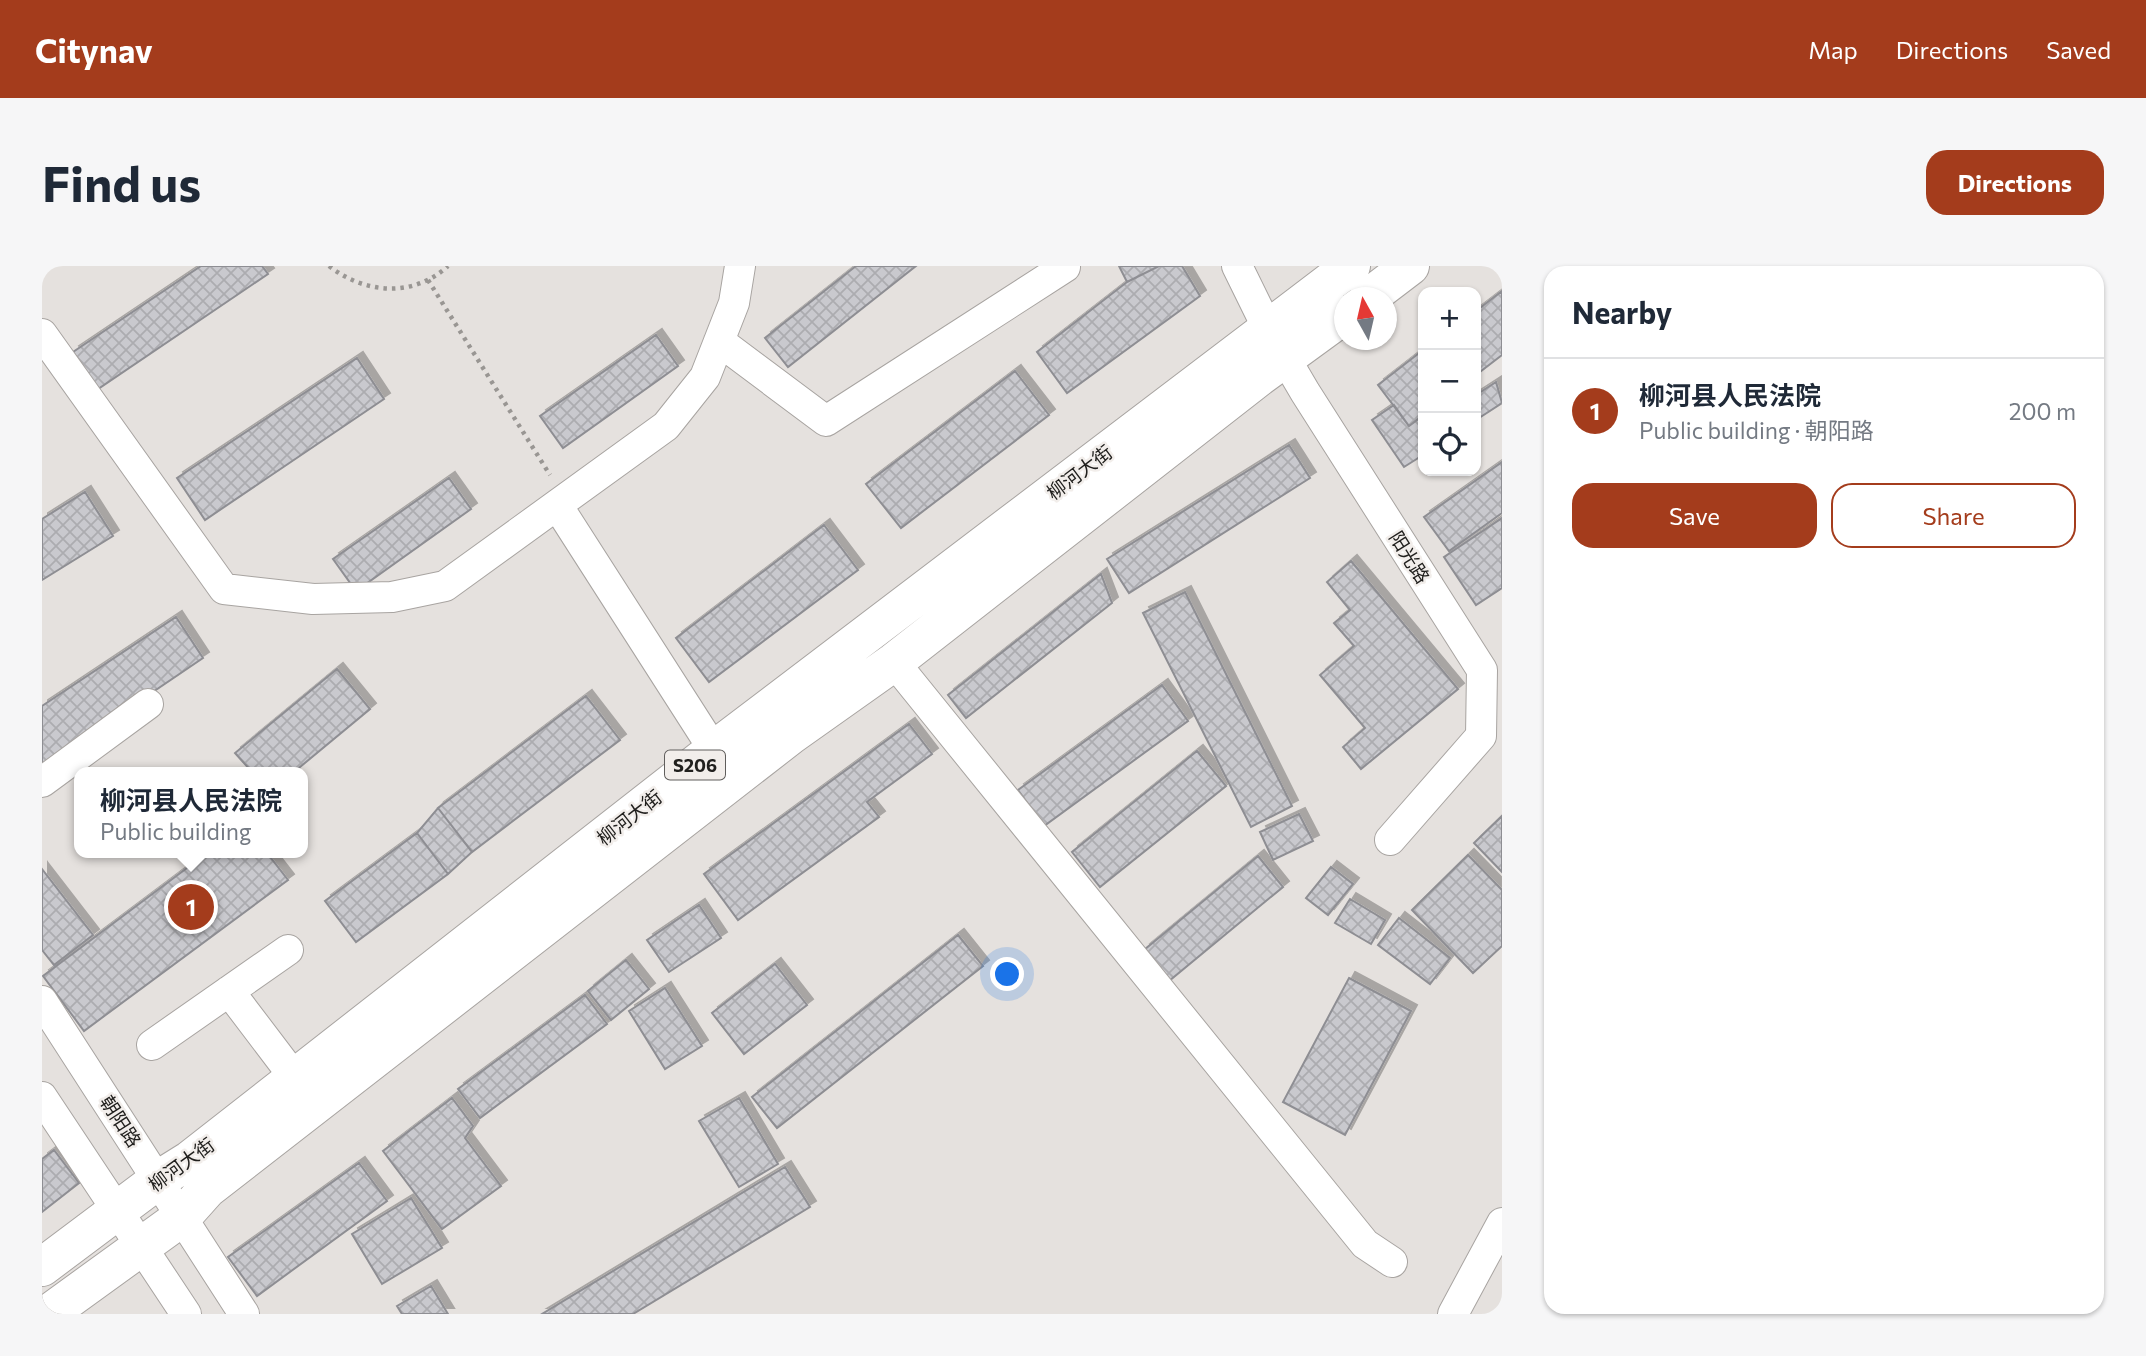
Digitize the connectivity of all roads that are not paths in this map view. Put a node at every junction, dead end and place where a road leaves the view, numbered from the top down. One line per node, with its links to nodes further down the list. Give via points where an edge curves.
1 (740, 266): 9 (street, via 734,303)
2 (1237, 266): 10 (street, 阳光路)
3 (1351, 266): 10 (main road, 柳河大街 / S206)
4 (1409, 266): 6 (main road)
5 (1065, 267): 9 (street, via 826,421)
6 (1382, 287)
7 (1334, 320): 10 (main road, 柳河大街 / S206)
8 (42, 334): 11 (street, via 224,589 313,599 392,597 445,586)
9 (719, 341): 11 (street, via 705,377 666,426)
10 (1277, 343): 12 (main road, 柳河大街 / S206); 14 (main road, 柳河大街 / S206); 16 (street, 阳光路, via 1482,670 1480,736)
11 (561, 502): 14 (street)
12 (894, 662): 25 (main road, 柳河大街 / S206, via 791,735 207,1189); 28 (street, via 1365,1244)
13 (148, 704): 15 (street)
14 (714, 750): 21 (main road, 柳河大街 / S206)
15 (42, 782)
16 (1390, 840)
17 (288, 950): 18 (street)
18 (229, 991): 20 (street); 21 (street)
19 (42, 1001): 23 (street, 朝阳路)
20 (152, 1045)
21 (295, 1078): 23 (main road, 柳河大街 / S206)
22 (42, 1097): 24 (street)
23 (158, 1180): 24 (main road, 柳河大街 / S206); 25 (street, 朝阳路)
24 (118, 1212): 27 (street); 29 (main road, 柳河大街 / S206)
25 (182, 1217): 27 (main road, 柳河大街 / S206); 32 (street, 朝阳路)
26 (1502, 1223): 33 (street)
27 (143, 1246): 30 (main road, 柳河大街 / S206); 31 (street)
28 (1392, 1262)
29 (42, 1267)
30 (48, 1314)
31 (186, 1314)
32 (244, 1314)
33 (1453, 1314)

